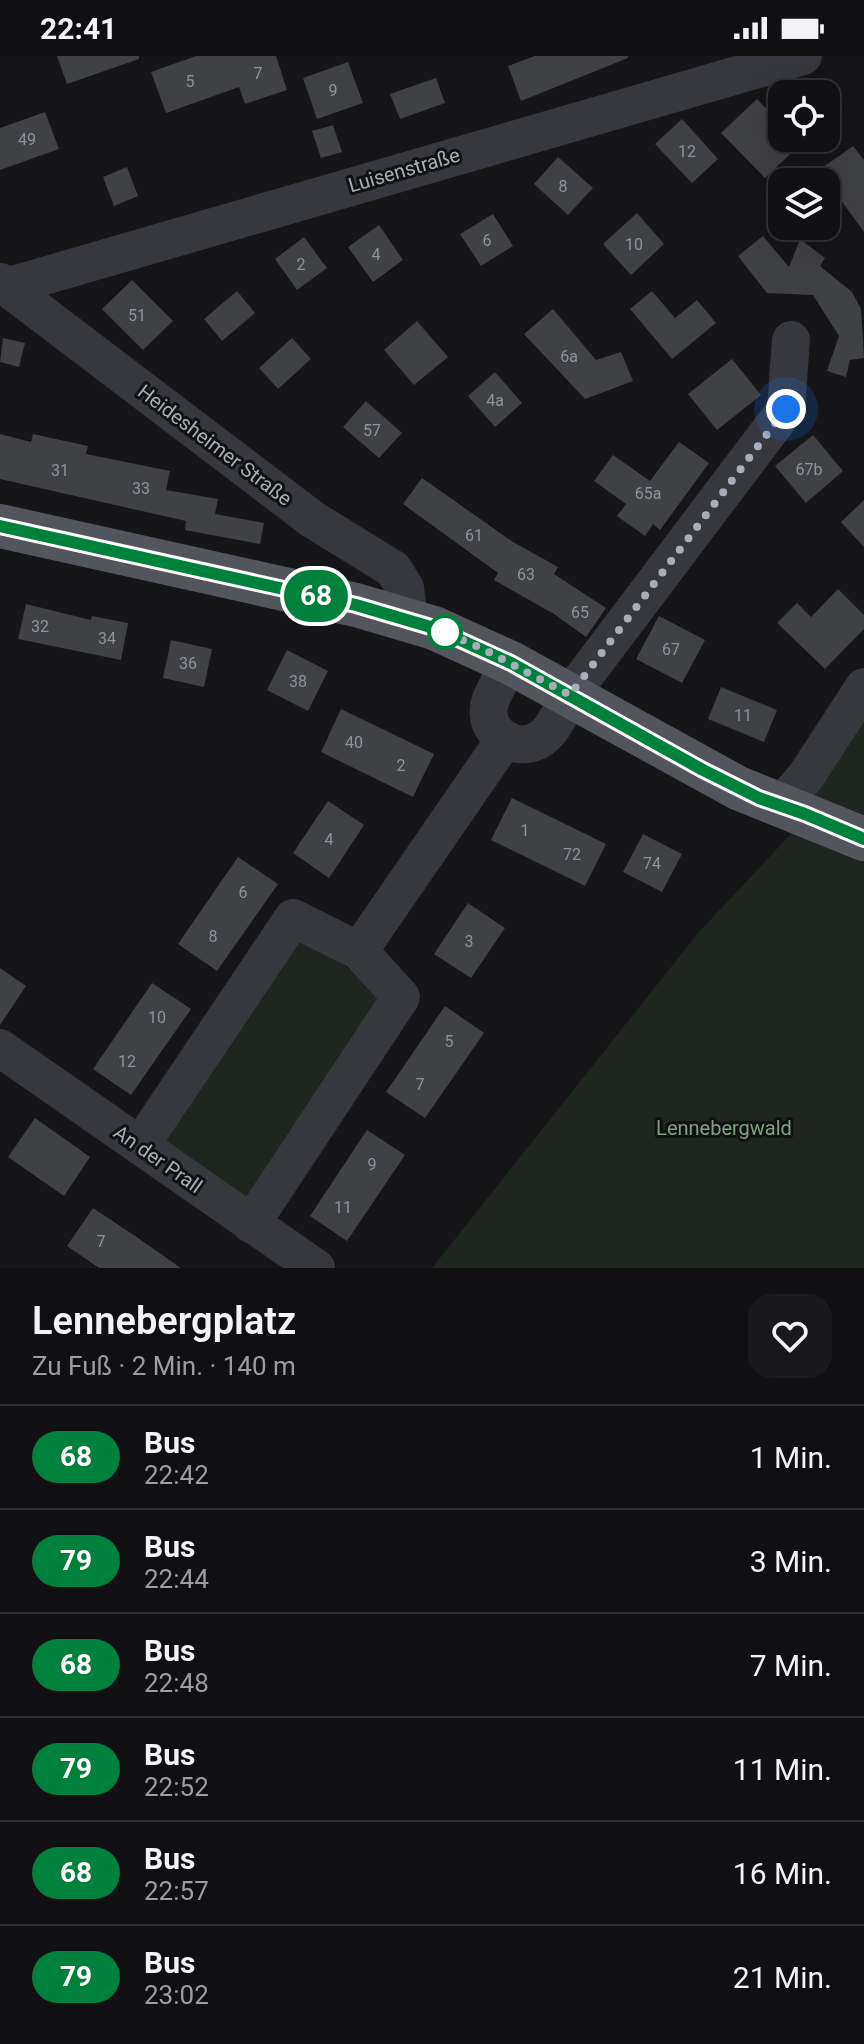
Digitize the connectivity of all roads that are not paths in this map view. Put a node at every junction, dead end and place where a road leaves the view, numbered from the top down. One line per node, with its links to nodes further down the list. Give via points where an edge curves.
1 (803, 56): 2 (street, Luisenstraße)
2 (3, 284): 5 (street, Heidesheimer Straße, via 312,519 393,569 405,588)
3 (791, 340): 8 (street, via 786,409)
4 (0, 526): 5 (main road)
5 (404, 618): 6 (main road)
6 (511, 663): 8 (main road); 9 (street, via 488,710 494,730)
7 (864, 687): 10 (street)
8 (570, 695): 9 (street, via 539,740 520,745); 10 (main road, via 703,770)
9 (505, 739): 12 (street)
10 (781, 805): 11 (main road)
11 (864, 839)
12 (359, 951): 14 (street, via 293,918); 15 (street, via 401,997)
13 (0, 1048): 14 (street, An der Prall)
14 (140, 1146): 15 (street, An der Prall)
15 (251, 1224): 16 (street, An der Prall)
16 (316, 1268)

